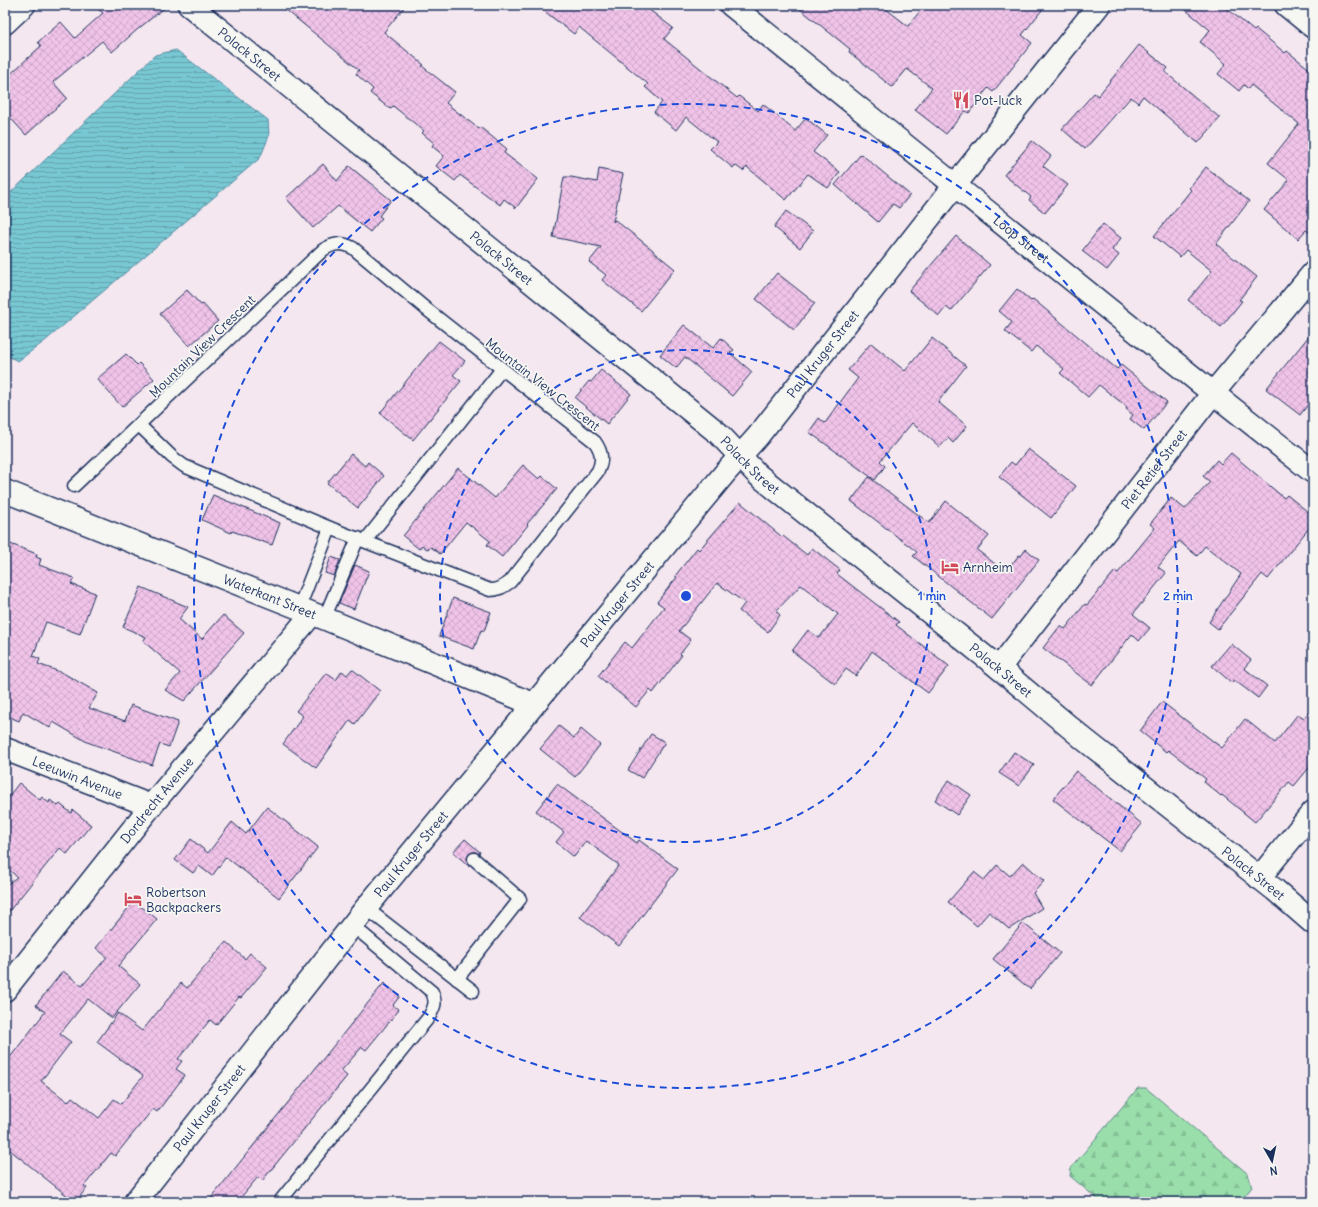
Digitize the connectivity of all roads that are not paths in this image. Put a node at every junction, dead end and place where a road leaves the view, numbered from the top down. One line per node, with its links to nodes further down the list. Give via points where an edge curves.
1 (24, 5): 6 (street)
2 (189, 5): 13 (street, Polack Street, via 712,428)
3 (731, 5): 8 (street, Loop Street)
4 (1099, 5): 8 (street, Paul Kruger Street)
5 (1286, 5): 7 (street)
6 (5, 23)
7 (1313, 27)
8 (955, 185): 11 (street, Loop Street); 13 (street, Paul Kruger Street, via 758,436)
9 (1313, 273): 11 (street, Piet Retief Street)
10 (502, 369): 12 (lane, Mountain View Crescent, via 353,248 332,244); 18 (lane); 18 (lane, Mountain View Crescent, via 595,442 602,457 598,471 510,582 496,590 485,588)
11 (1213, 393): 14 (street, Loop Street); 20 (street, Piet Retief Street)
12 (139, 425): 15 (lane, Mountain View Crescent); 17 (lane, Mountain View Crescent, via 184,466)
13 (740, 455): 20 (street, Polack Street, via 758,475); 21 (street, Paul Kruger Street)
14 (1313, 472)
15 (74, 486)
16 (5, 491): 19 (street, Waterkant Street)
17 (330, 528): 18 (lane, Mountain View Crescent); 19 (lane)
18 (361, 540): 19 (lane)
19 (312, 614): 21 (street, Waterkant Street); 23 (street, Dordrecht Avenue)
20 (999, 668): 26 (street, Polack Street)
21 (533, 704): 27 (street, Paul Kruger Street)
22 (5, 749): 23 (street, Leeuwin Avenue)
23 (151, 806): 31 (street, Dordrecht Avenue)
24 (1313, 812): 26 (street)
25 (474, 860): 30 (lane, via 520,899)
26 (1259, 878): 28 (street, Polack Street)
27 (366, 908): 29 (street, Paul Kruger Street); 30 (lane)
28 (1313, 923)
29 (352, 925): 33 (lane, via 432,992 435,999 434,1008); 34 (street, Paul Kruger Street)
30 (457, 979): 32 (lane)
31 (5, 990)
32 (473, 991)
33 (281, 1200)
34 (135, 1202)

